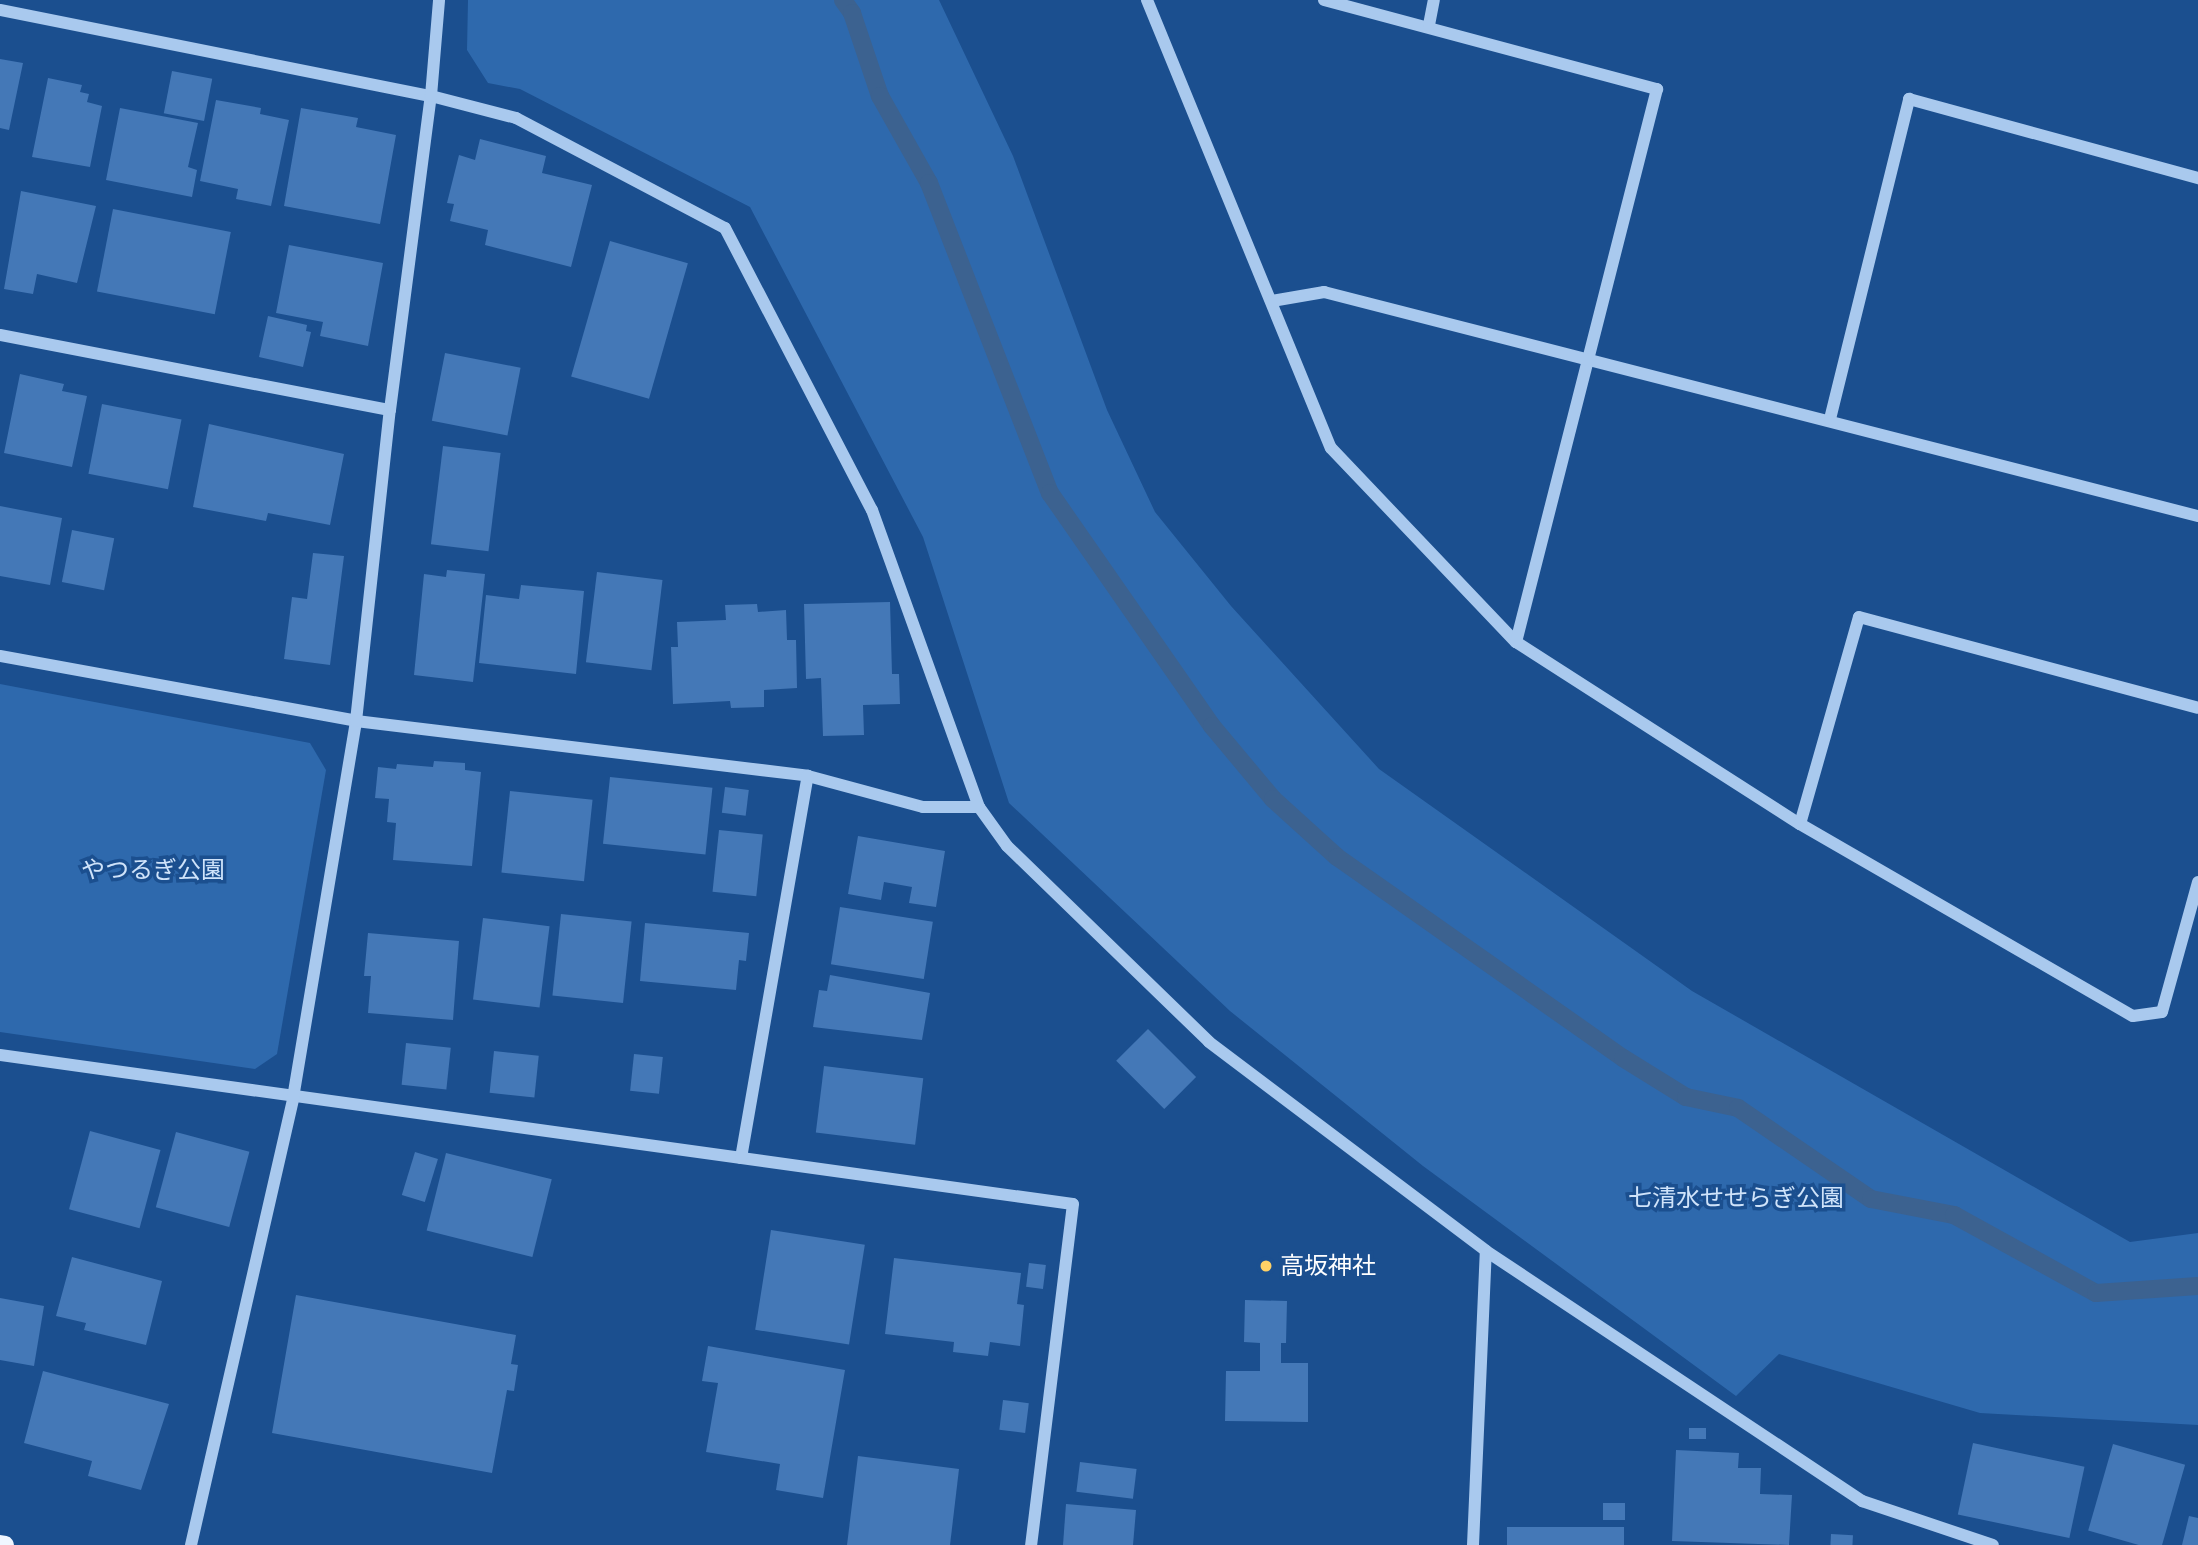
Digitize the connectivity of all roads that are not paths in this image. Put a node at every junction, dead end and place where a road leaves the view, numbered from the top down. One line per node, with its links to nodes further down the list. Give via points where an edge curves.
1 (439, 0): 7 (street)
2 (1147, 0): 9 (street)
3 (1324, 0): 6 (street)
4 (1434, 0): 6 (street)
5 (0, 10): 7 (street)
6 (1429, 25): 11 (street, via 1657,89)
7 (431, 96): 12 (street); 20 (street, via 516,118 725,228 872,510)
8 (2198, 178): 13 (street, via 1909,99)
9 (1272, 301): 11 (street, via 1324,292); 15 (street, via 1331,448)
10 (0, 335): 12 (street)
11 (1587, 356): 13 (street); 15 (street)
12 (390, 411): 18 (street)
13 (1830, 419): 14 (street)
14 (2198, 516)
15 (1516, 642): 21 (street)
16 (0, 656): 18 (street)
17 (2198, 708): 21 (street, via 1859,617)
18 (356, 721): 19 (street); 24 (street)
19 (808, 776): 20 (street, via 923,807); 25 (street)
20 (979, 807): 26 (street, via 1007,846 1209,1042)
21 (1800, 824): 22 (street, via 2133,1016 2162,1012)
22 (2198, 882)
23 (0, 1055): 24 (street)
24 (293, 1098): 25 (street); 27 (street)
25 (741, 1158): 28 (street, via 1073,1204)
26 (1486, 1251): 29 (street); 30 (street, via 1862,1501)
27 (191, 1545)
28 (1031, 1545)
29 (1473, 1545)
30 (1993, 1545)

